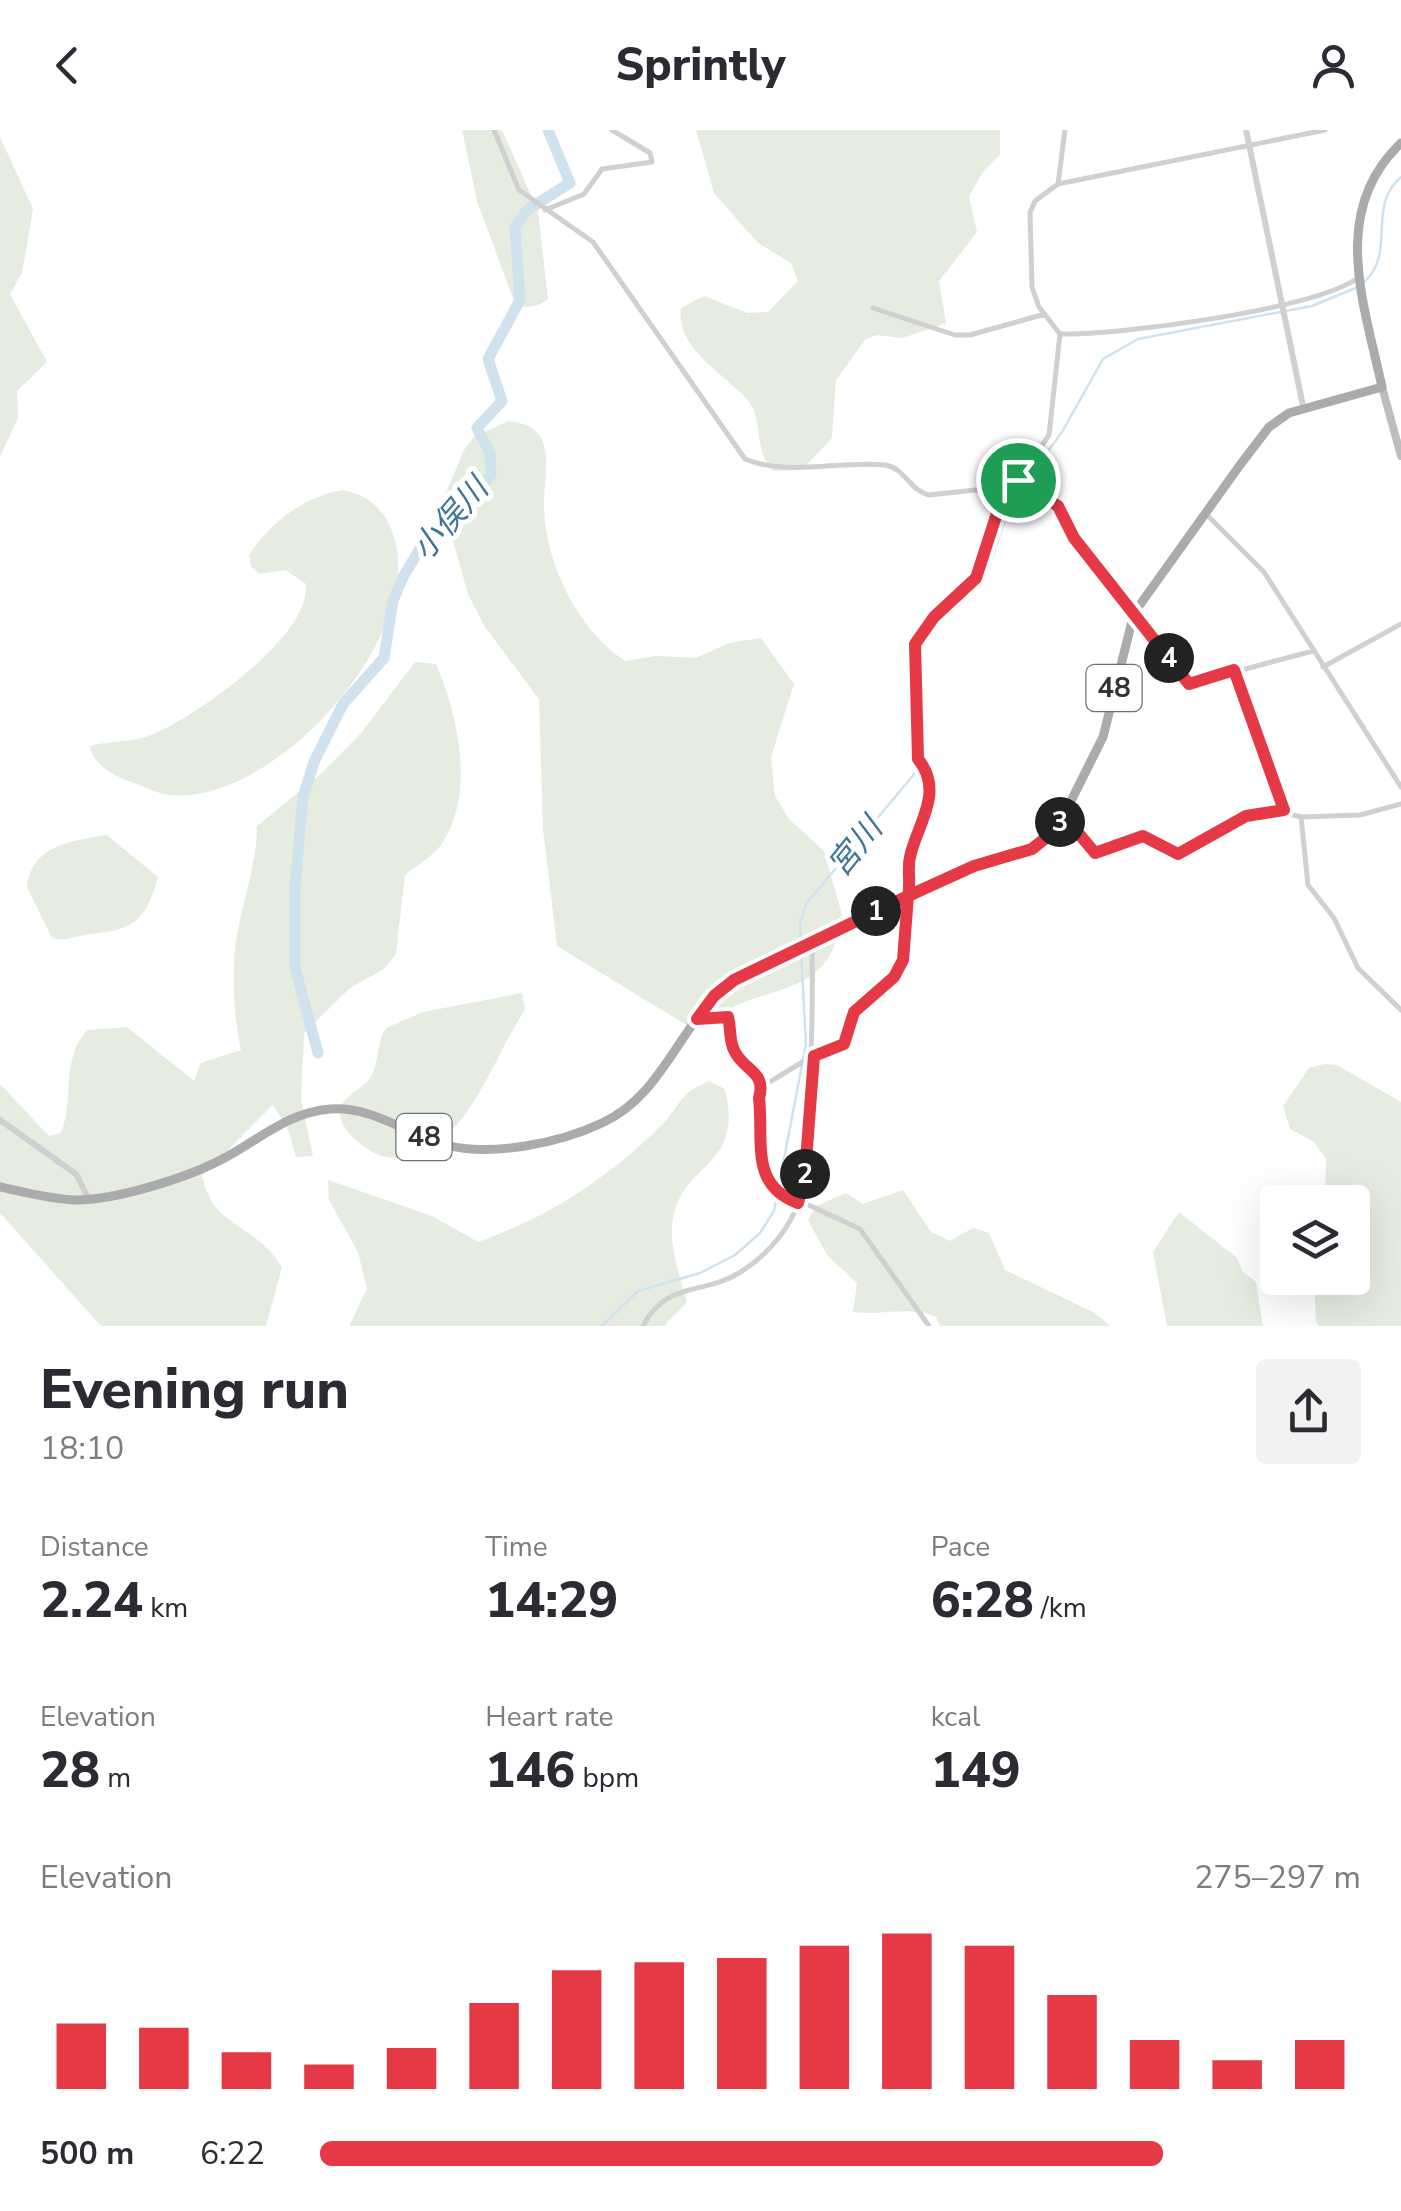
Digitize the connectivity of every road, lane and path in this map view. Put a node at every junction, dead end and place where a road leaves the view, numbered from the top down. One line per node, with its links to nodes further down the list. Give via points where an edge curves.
1 (494, 130): 9 (street, via 519,190)
2 (612, 130): 9 (street, via 650,153 652,162 602,169 584,194)
3 (1064, 130): 8 (street)
4 (1246, 130): 7 (street)
5 (1325, 130): 7 (street)
6 (1401, 143): 10 (main road, via 1378,170 1361,207)
7 (1250, 146): 8 (street); 11 (street)
8 (1058, 184): 13 (street, via 1034,201 1030,213 1032,287)
9 (545, 210): 18 (street, via 584,234 606,259 745,460 887,465 929,495)
10 (1359, 279): 11 (street); 15 (main road)
11 (1283, 305): 14 (street, via 1119,332); 16 (street)
12 (873, 308): 13 (street, via 955,335)
13 (1045, 314): 14 (street)
14 (1060, 334): 18 (street, via 1049,435)
15 (1382, 387): 16 (main road, 48); 17 (main road)
16 (1303, 406): 19 (main road, 48, via 1269,427)
17 (1401, 456)
18 (1015, 483): 20 (street, via 1058,506 1074,538); 30 (street, via 998,510 976,578 915,644 919,760 930,808 912,847)
19 (1206, 514): 20 (main road, 48); 22 (street, via 1264,572)
20 (1134, 613): 24 (street, via 1189,684); 28 (main road, 48, via 1104,737)
21 (1401, 624): 23 (street)
22 (1312, 650): 23 (street); 24 (street)
23 (1323, 667): 25 (street)
24 (1234, 670): 27 (street)
25 (1401, 787)
26 (1401, 804): 29 (street, via 1360,815)
27 (1284, 810): 28 (street, via 1246,816 1178,854 1143,836 1095,853); 29 (street)
28 (1064, 816): 30 (main road, 48, via 1032,849)
29 (1301, 818): 32 (street, via 1308,886 1334,918 1358,968)
30 (908, 896): 31 (main road, 48); 34 (street, via 903,960 894,977 854,1012 844,1044)
31 (809, 942): 33 (main road, 48, via 724,987); 34 (street)
32 (1401, 1010)
33 (697, 1019): 35 (street, via 727,1015 733,1049); 38 (main road, 48, via 641,1096 586,1130 464,1148 361,1112 314,1111 202,1168)
34 (812, 1057): 35 (street); 39 (street, via 805,1174)
35 (763, 1086): 39 (street, via 760,1167 770,1187)
36 (0, 1120): 38 (street, via 76,1174)
37 (0, 1187): 38 (main road, 48)
38 (89, 1200)
39 (794, 1202): 40 (street, via 774,1243 752,1263 724,1280 668,1296); 41 (street, via 860,1229)
40 (642, 1326)
41 (928, 1326)

